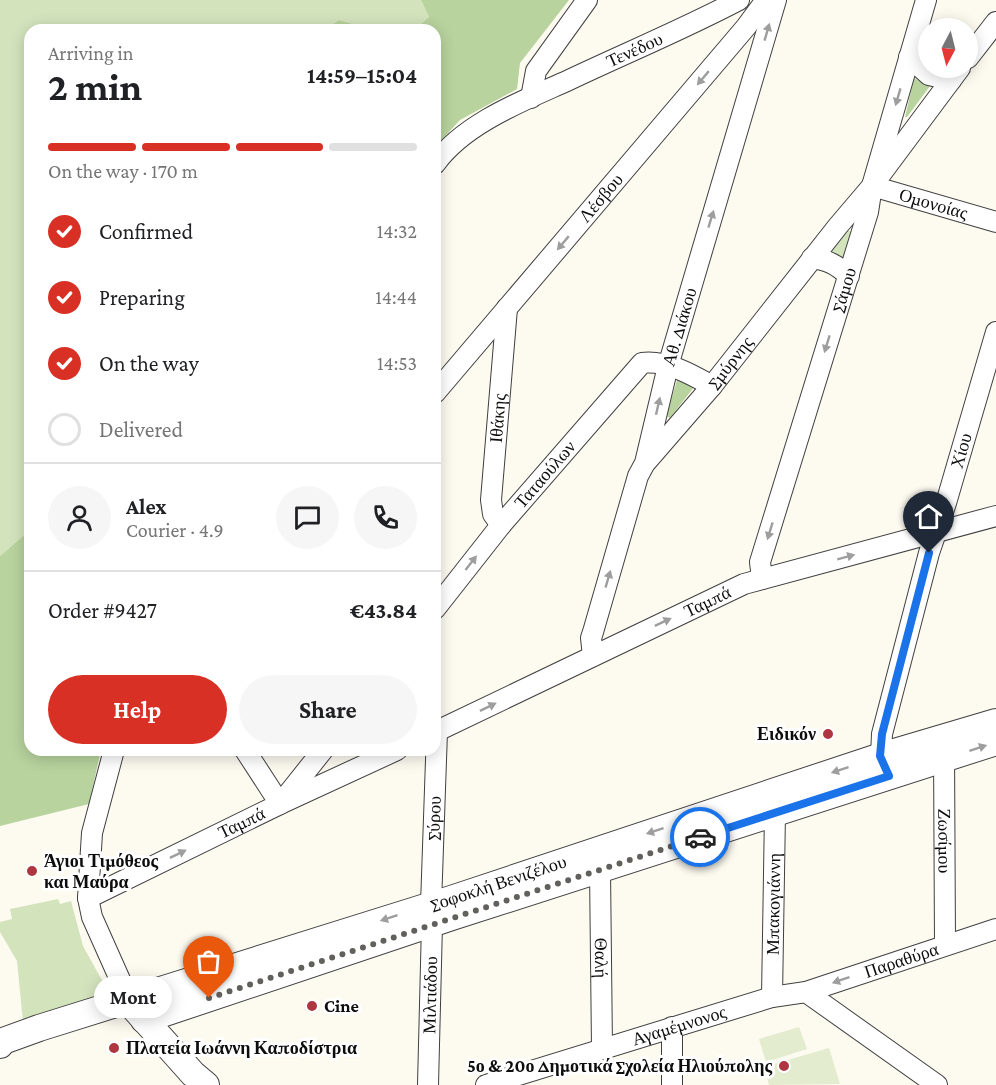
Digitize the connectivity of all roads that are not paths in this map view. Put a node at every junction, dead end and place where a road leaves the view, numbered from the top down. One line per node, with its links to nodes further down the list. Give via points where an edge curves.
1 (587, 0): 11 (street, via 536,71)
2 (739, 0): 11 (street, Τενέδου)
3 (766, 0): 17 (street, Λέσβου, one-way to 17)
4 (776, 0): 19 (street, Αθ. Διάκου, one-way to 4)
5 (926, 0): 8 (street, Σάμου)
6 (996, 22): 7 (street)
7 (978, 45)
8 (909, 57): 9 (street, Σμύρνης); 13 (street, Σάμου, one-way to 13)
9 (918, 65)
10 (953, 78): 13 (street, Σμύρνης)
11 (531, 98): 12 (street, Τενέδου, via 475,127)
12 (441, 156)
13 (872, 186): 14 (street, Ομονοίας); 15 (street, Σμύρνης); 16 (street, Σάμου)
14 (996, 222)
15 (812, 258): 16 (street, via 837,265); 21 (street, Σμύρνης)
16 (849, 276): 26 (street, Σάμου, one-way to 26, via 760,562)
17 (507, 308): 20 (street, Λέσβου); 24 (street, Ιθάκης, via 491,500 493,514)
18 (996, 332): 25 (street, Χίου)
19 (668, 366): 21 (street); 22 (street, Αθ. Διάκου, one-way to 19); 24 (street, Ταταούλων, via 655,361 642,363)
20 (441, 386)
21 (712, 386): 22 (street, Σμύρνης)
22 (645, 463): 28 (street, Αθ. Διάκου, one-way to 22, via 591,638)
23 (996, 516): 25 (street, Ταμπά)
24 (501, 525): 27 (street, Ταταούλων, one-way to 24)
25 (936, 532): 26 (street, Ταμπά, one-way to 25); 38 (street, Χίου, via 882,734)
26 (762, 579): 28 (street, Ταμπά, one-way to 26)
27 (441, 601)
28 (593, 656): 30 (street, Ταμπά, one-way to 28)
29 (996, 722): 32 (street, Σοφοκλή Βενιζέλου)
30 (441, 730)
31 (996, 742): 32 (street, Σοφοκλή Βενιζέλου, one-way to 31)
32 (944, 749): 38 (street, Σοφοκλή Βενιζέλου); 45 (street, Ζωσίμου)
33 (112, 756): 42 (street, via 92,833)
34 (249, 756): 39 (street)
35 (318, 756): 39 (street)
36 (384, 756): 39 (street, Ταμπά)
37 (435, 756): 43 (street, Σύρου)
38 (885, 766): 40 (street, Σοφοκλή Βενιζέλου); 43 (street, Σοφοκλή Βενιζέλου, one-way to 43)
39 (280, 804): 42 (street, Ταμπά, one-way to 39)
40 (776, 812): 41 (street, Σοφοκλή Βενιζέλου); 47 (street, Μπακογιάννη)
41 (600, 870): 43 (street, Σοφοκλή Βενιζέλου); 51 (street, Θαλή)
42 (88, 898): 48 (street, via 92,917)
43 (432, 914): 48 (street, Σοφοκλή Βενιζέλου); 53 (street, Μιλτιάδου)
44 (996, 929): 45 (street, Παραθύρα)
45 (945, 945): 46 (street, Παραθύρα, one-way to 46)
46 (806, 992): 47 (street, Αγαμέμνονος); 56 (street)
47 (772, 997): 49 (street, Αγαμέμνονος)
48 (136, 1010): 50 (street, Σοφοκλή Βενιζέλου); 52 (street)
49 (672, 1027): 51 (street, Αγαμέμνονος); 55 (street)
50 (1, 1043)
51 (602, 1048): 54 (street, Αγαμέμνονος)
52 (196, 1081)
53 (428, 1085)
54 (486, 1085)
55 (672, 1085)
56 (937, 1085)

